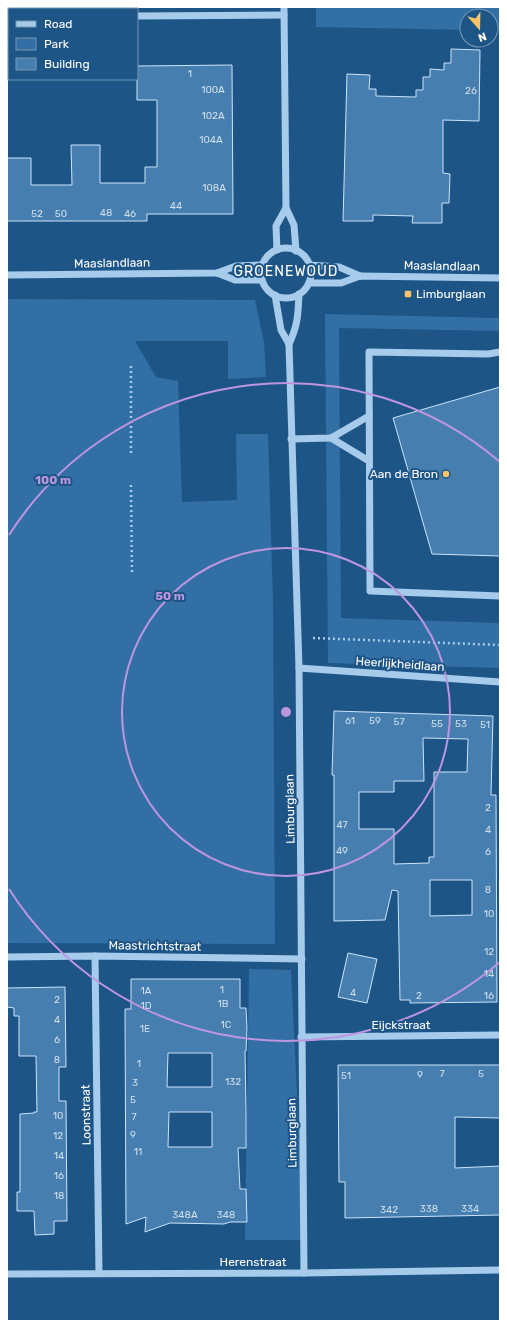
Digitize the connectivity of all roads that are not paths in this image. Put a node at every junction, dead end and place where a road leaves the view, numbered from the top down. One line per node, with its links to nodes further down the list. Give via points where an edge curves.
1 (284, 7): 2 (street)
2 (284, 15): 3 (street); 4 (street)
3 (138, 16)
4 (286, 208): 5 (street, via 276,226); 6 (street, via 294,224)
5 (277, 250): 6 (street); 7 (street, via 266,258)
6 (296, 251): 8 (street, via 304,256)
7 (262, 265): 9 (street, Maaslandlaan, via 236,266); 13 (street)
8 (309, 265): 11 (street, Maaslandlaan, via 339,267); 14 (street)
9 (217, 273): 10 (street, Maaslandlaan); 13 (street, Maaslandlaan, via 235,280)
10 (7, 275)
11 (360, 276): 12 (street, Maaslandlaan); 14 (street, Maaslandlaan, via 341,283)
12 (500, 278)
13 (262, 280): 16 (street, via 269,292)
14 (309, 283): 15 (street)
15 (299, 294): 16 (street, via 287,298); 17 (street, Limburglaan, via 299,316)
16 (275, 295): 17 (street, Limburglaan, via 281,330)
17 (289, 344): 21 (street, Limburglaan)
18 (500, 352): 19 (street, via 369,352)
19 (369, 416): 20 (street); 22 (street)
20 (331, 438): 21 (street); 22 (street)
21 (291, 439): 24 (street, Limburglaan)
22 (370, 462): 23 (street, via 370,591)
23 (500, 596)
24 (299, 668): 25 (street, Heerlijkheidlaan); 28 (street, Limburglaan)
25 (500, 682)
26 (95, 956): 27 (street, Maastrichtstraat); 28 (street, Maastrichtstraat); 32 (street, Loonstraat)
27 (7, 957)
28 (302, 959): 30 (street, Limburglaan)
29 (500, 1035): 30 (street, Eijckstraat)
30 (301, 1037): 33 (street, Limburglaan)
31 (500, 1270): 33 (street, Herenstraat)
32 (99, 1273): 33 (street, Herenstraat); 34 (street, Herenstraat)
33 (304, 1273)
34 (7, 1274)

